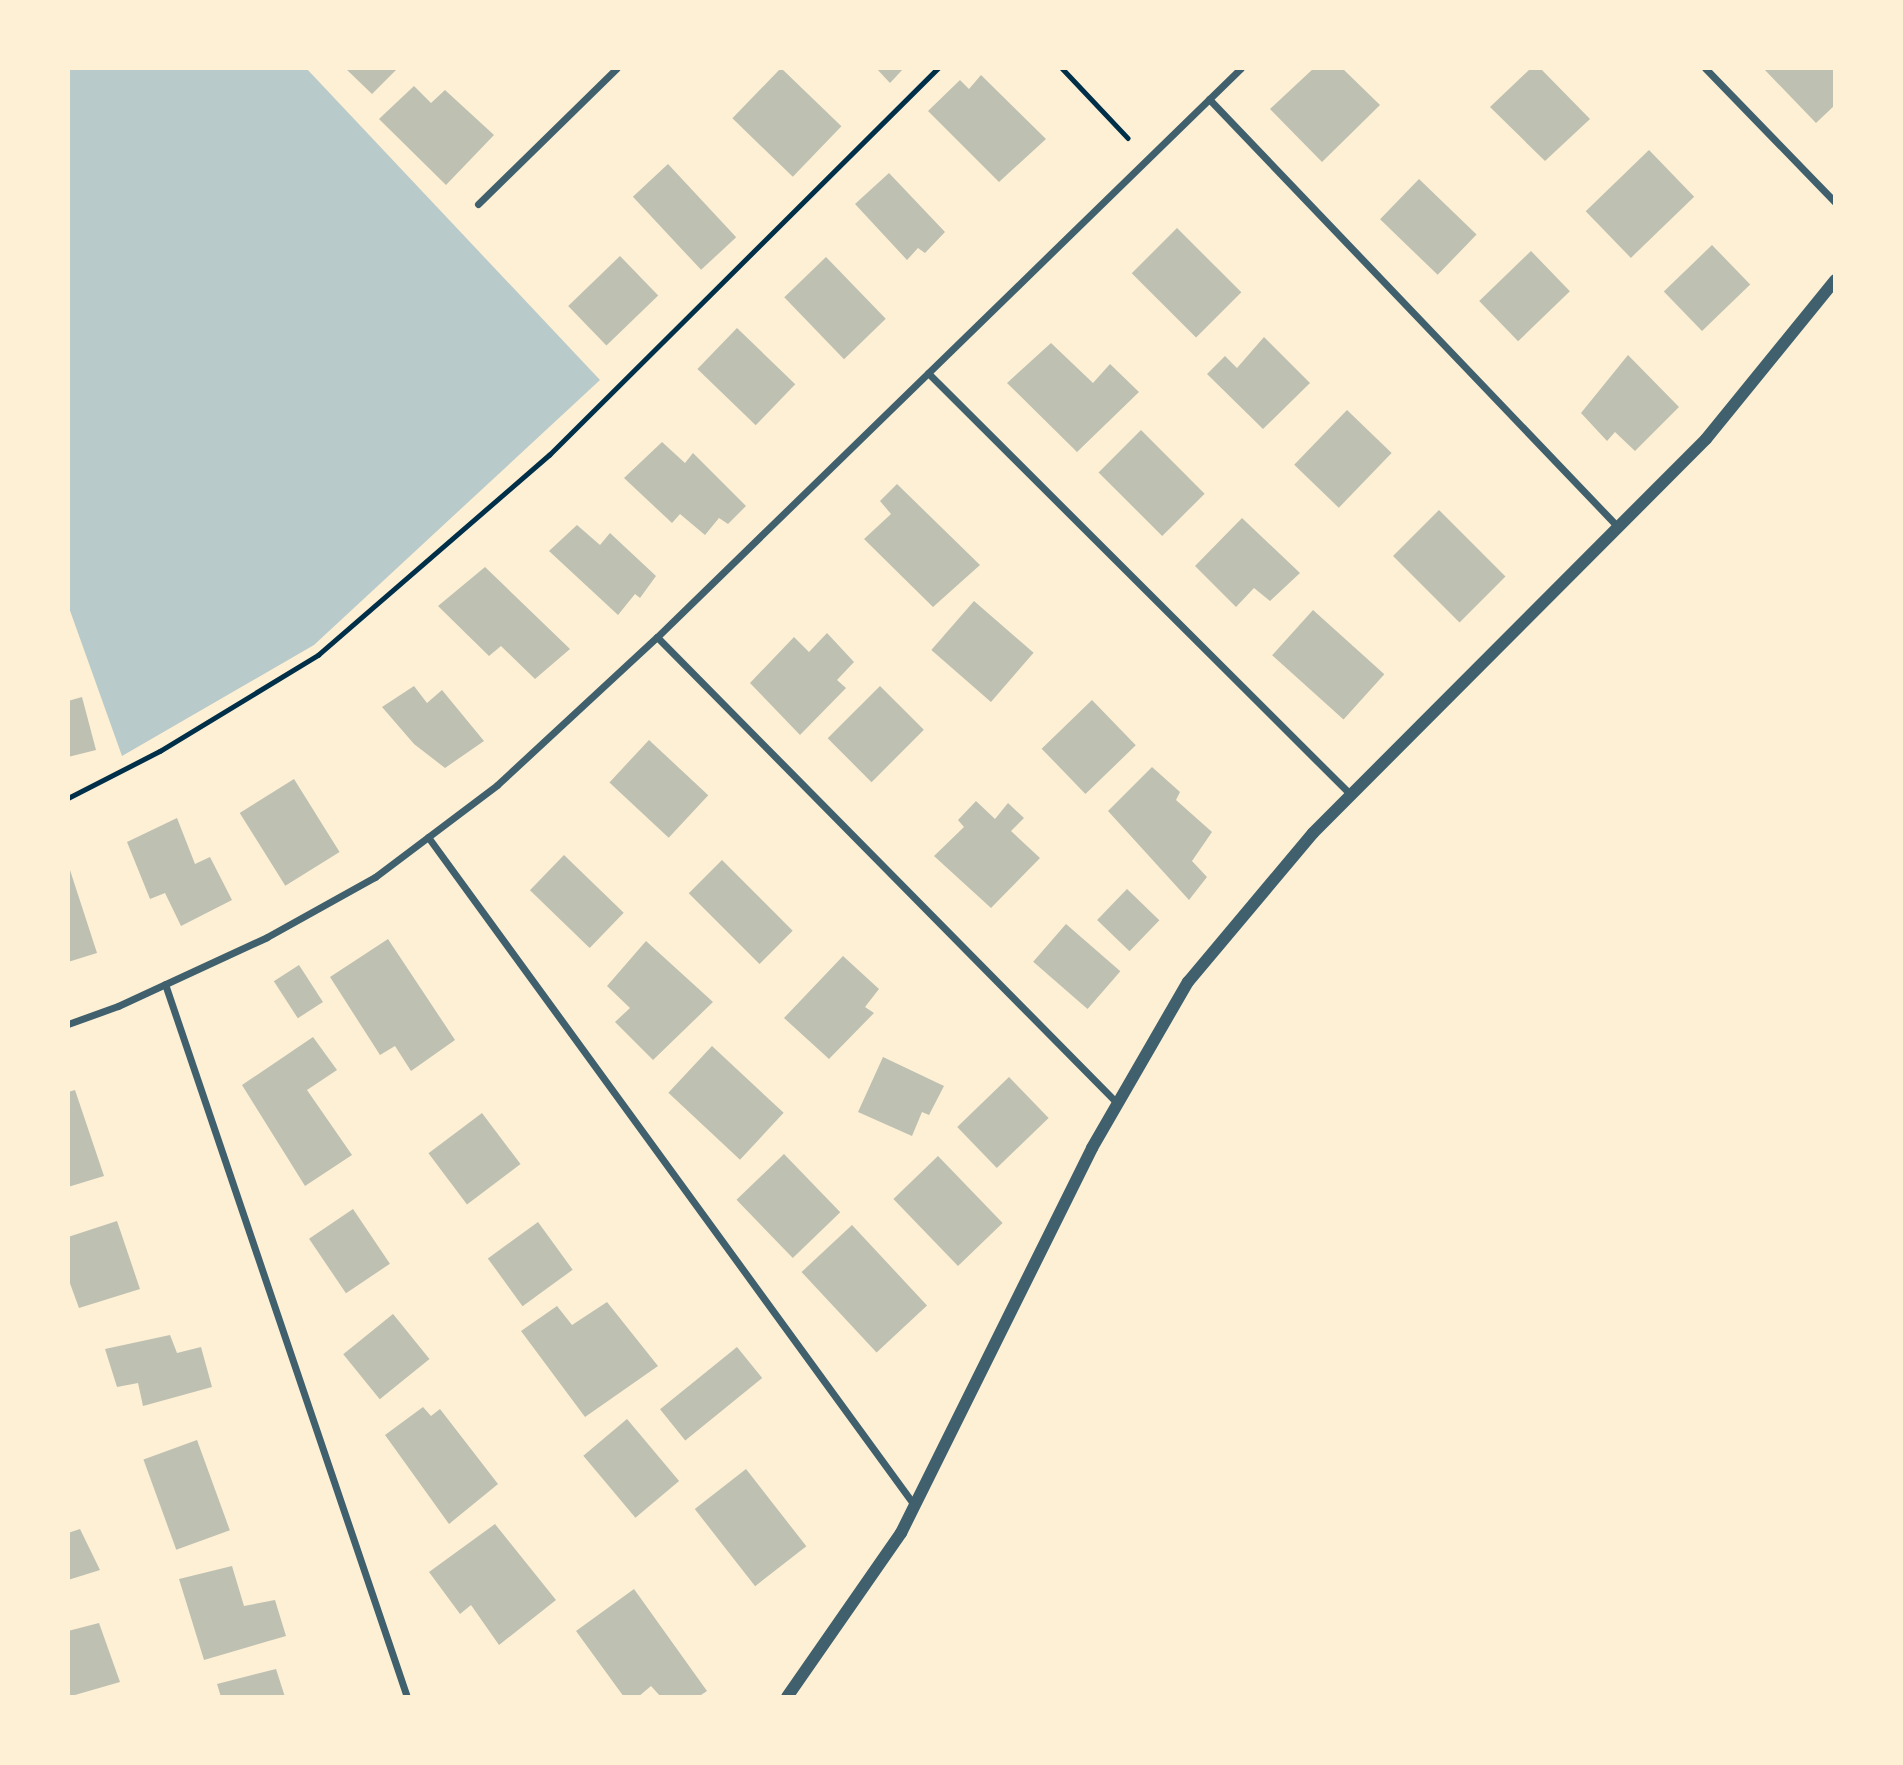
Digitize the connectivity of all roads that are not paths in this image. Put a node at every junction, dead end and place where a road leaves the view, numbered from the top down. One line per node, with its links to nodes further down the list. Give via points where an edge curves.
1 (617, 68): 6 (street)
2 (1241, 68): 4 (street)
3 (1705, 68): 5 (street)
4 (1209, 99): 8 (street); 9 (street)
5 (1835, 202)
6 (478, 204)
7 (1835, 280): 9 (street, via 1706,439)
8 (929, 373): 10 (street); 11 (street)
9 (1618, 527): 11 (street)
10 (657, 637): 12 (street, via 497,785); 15 (street)
11 (1351, 795): 15 (street, via 1313,833 1188,982)
12 (428, 837): 13 (street, via 375,877 267,937); 16 (street)
13 (165, 984): 14 (street); 17 (street)
14 (68, 1024)
15 (1117, 1103): 16 (street)
16 (915, 1506): 18 (street, via 864,1592)
17 (407, 1697)
18 (787, 1697)

